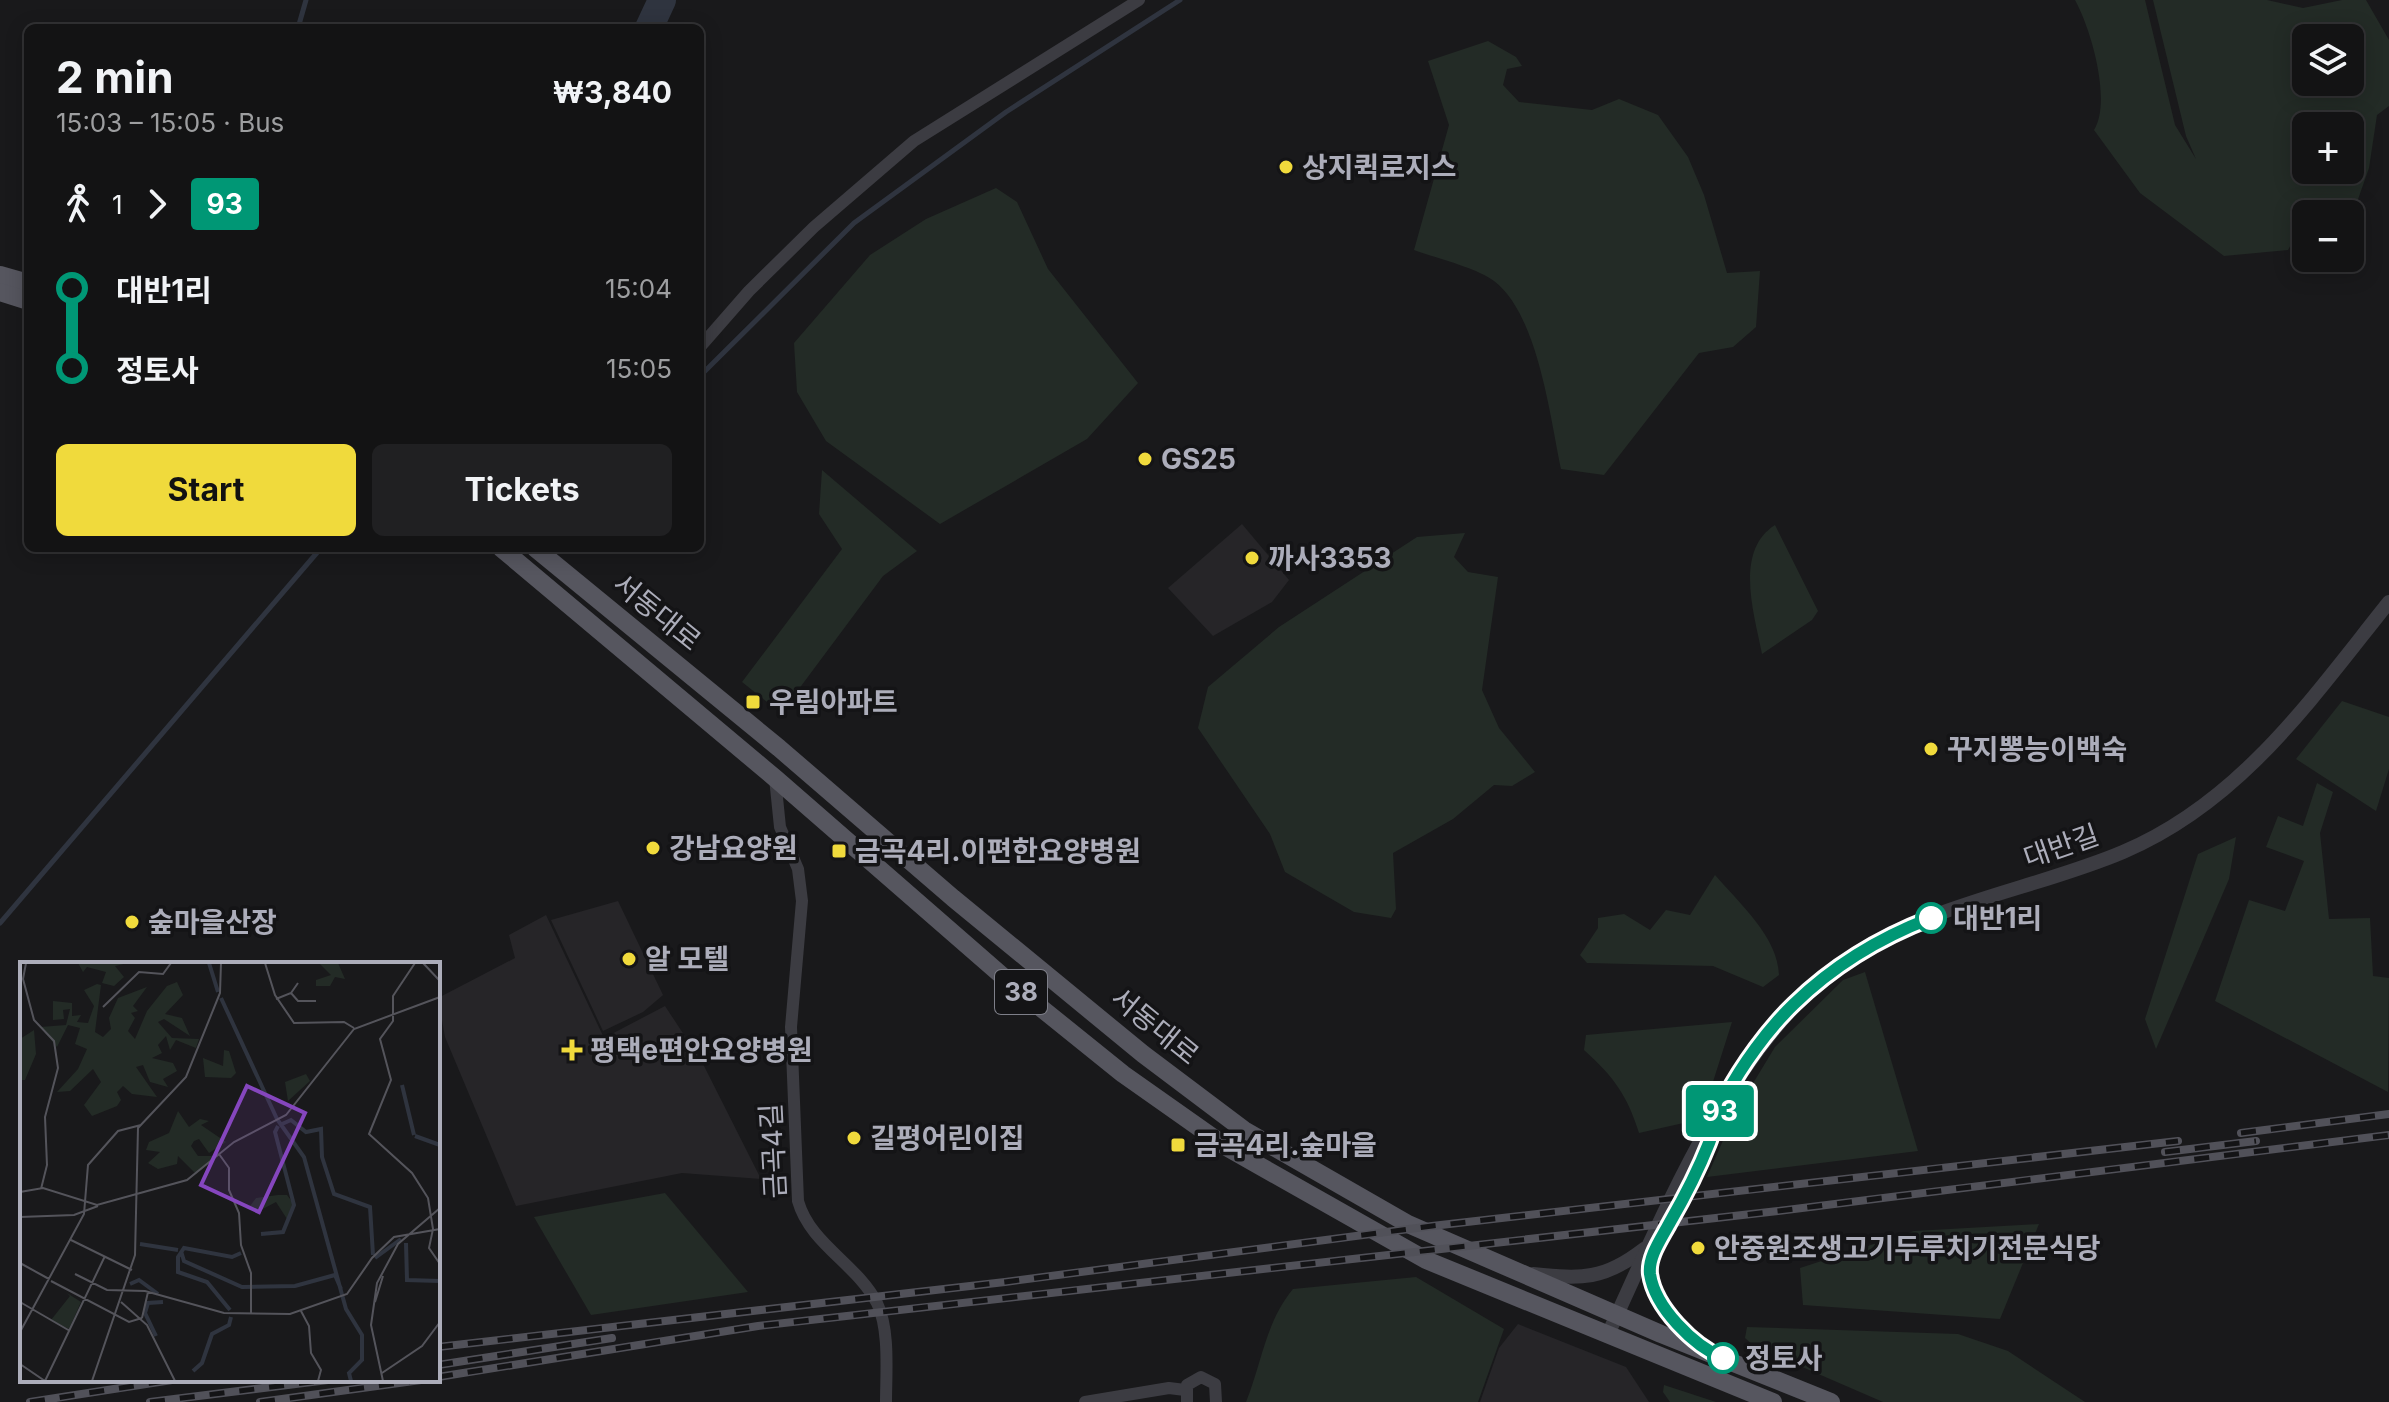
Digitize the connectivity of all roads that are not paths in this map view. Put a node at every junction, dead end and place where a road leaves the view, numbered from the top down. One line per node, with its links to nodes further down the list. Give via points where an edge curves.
1 (1139, 0): 6 (street, via 914,141 814,227)
2 (0, 275): 3 (main road)
3 (24, 282)
4 (0, 292): 5 (main road)
5 (24, 300)
6 (704, 342)
7 (506, 552): 10 (main road, 서동대로 / 38)
8 (540, 552): 12 (main road, 서동대로 / 38, via 965,908 1244,1130 1408,1224)
9 (2389, 602): 11 (street, 대반길, via 2277,740 2189,818 2125,851 1931,918 1868,946 1792,1005 1724,1097 1690,1187)
10 (775, 778): 13 (main road, 서동대로 / 38, via 1015,987 1123,1074 1228,1148 1426,1260); 16 (street, 금곡4길, via 780,827 798,869 802,901 791,1027 798,1201 803,1220 878,1305)
11 (1651, 1248): 12 (street, via 1616,1270 1595,1276); 13 (street, 대반길); 14 (street, via 1649,1272 1659,1300)
12 (1520, 1272): 13 (main road, 서동대로 / 38)
13 (1616, 1325): 14 (main road, 서동대로 / 38); 19 (main road, 서동대로 / 38)
14 (1705, 1351): 20 (main road, 서동대로 / 38)
15 (1186, 1396): 17 (street, via 1169,1388); 18 (street, via 1196,1378 1206,1378 1218,1389)
16 (886, 1402)
17 (1085, 1402)
18 (1216, 1402)
19 (1773, 1402)
20 (1831, 1402)

